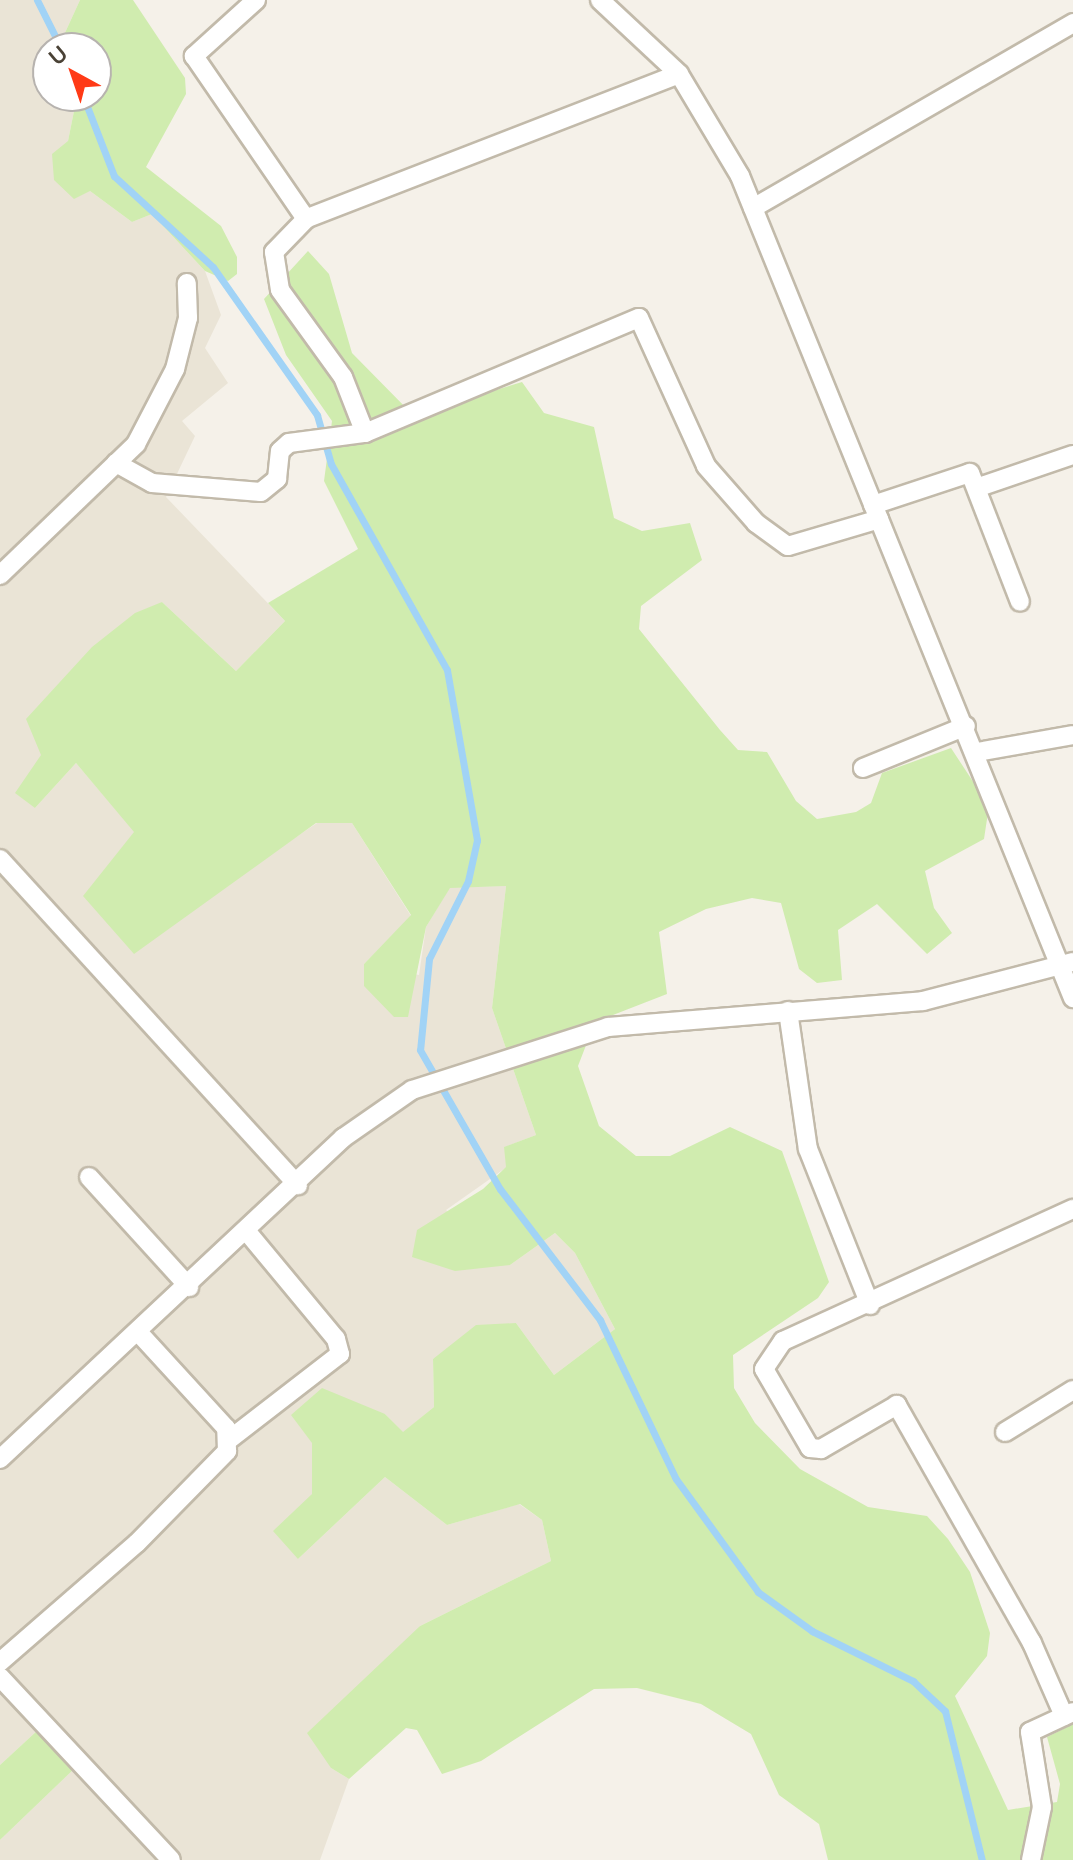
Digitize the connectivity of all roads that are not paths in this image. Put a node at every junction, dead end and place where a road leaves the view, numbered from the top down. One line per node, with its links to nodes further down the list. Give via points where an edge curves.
1 (256, 0): 6 (street, via 194,56)
2 (600, 0): 4 (street)
3 (1073, 23): 5 (street)
4 (679, 74): 5 (street, via 720,135); 6 (street)
5 (753, 208): 12 (street)
6 (306, 219): 8 (street, via 279,242 275,276 343,377)
7 (187, 283): 10 (street, via 188,318 175,369 136,444)
8 (365, 433): 10 (street, via 306,437 280,451 277,479 261,492 152,483); 12 (street, via 639,318 706,466 756,523 788,546)
9 (1073, 455): 11 (street)
10 (116, 463): 13 (street)
11 (979, 487): 12 (street, via 961,472); 14 (street)
12 (876, 512): 15 (street)
13 (0, 575)
14 (1020, 602)
15 (966, 726): 17 (street); 18 (street)
16 (1073, 735): 17 (street)
17 (977, 752): 20 (street)
18 (863, 768)
19 (0, 859): 24 (street)
20 (1067, 964): 21 (street); 22 (street, via 967,995)
21 (1073, 998)
22 (788, 1011): 24 (street, via 608,1027 444,1076 367,1119); 28 (street, via 808,1149)
23 (89, 1177): 27 (street)
24 (298, 1185): 26 (street)
25 (1073, 1209): 28 (street)
26 (248, 1233): 27 (street); 32 (street, via 336,1339 340,1354)
27 (189, 1287): 29 (street)
28 (870, 1305): 36 (street, via 783,1341 764,1369 810,1448 821,1449 897,1405)
29 (139, 1333): 32 (street); 33 (street)
30 (1073, 1390): 31 (street)
31 (1005, 1432)
32 (230, 1439): 34 (street, via 199,1485)
33 (0, 1459)
34 (0, 1662)
35 (0, 1677): 37 (street)
36 (1069, 1714): 38 (street, via 1030,1732 1042,1807)
37 (171, 1860)
38 (1031, 1860)

